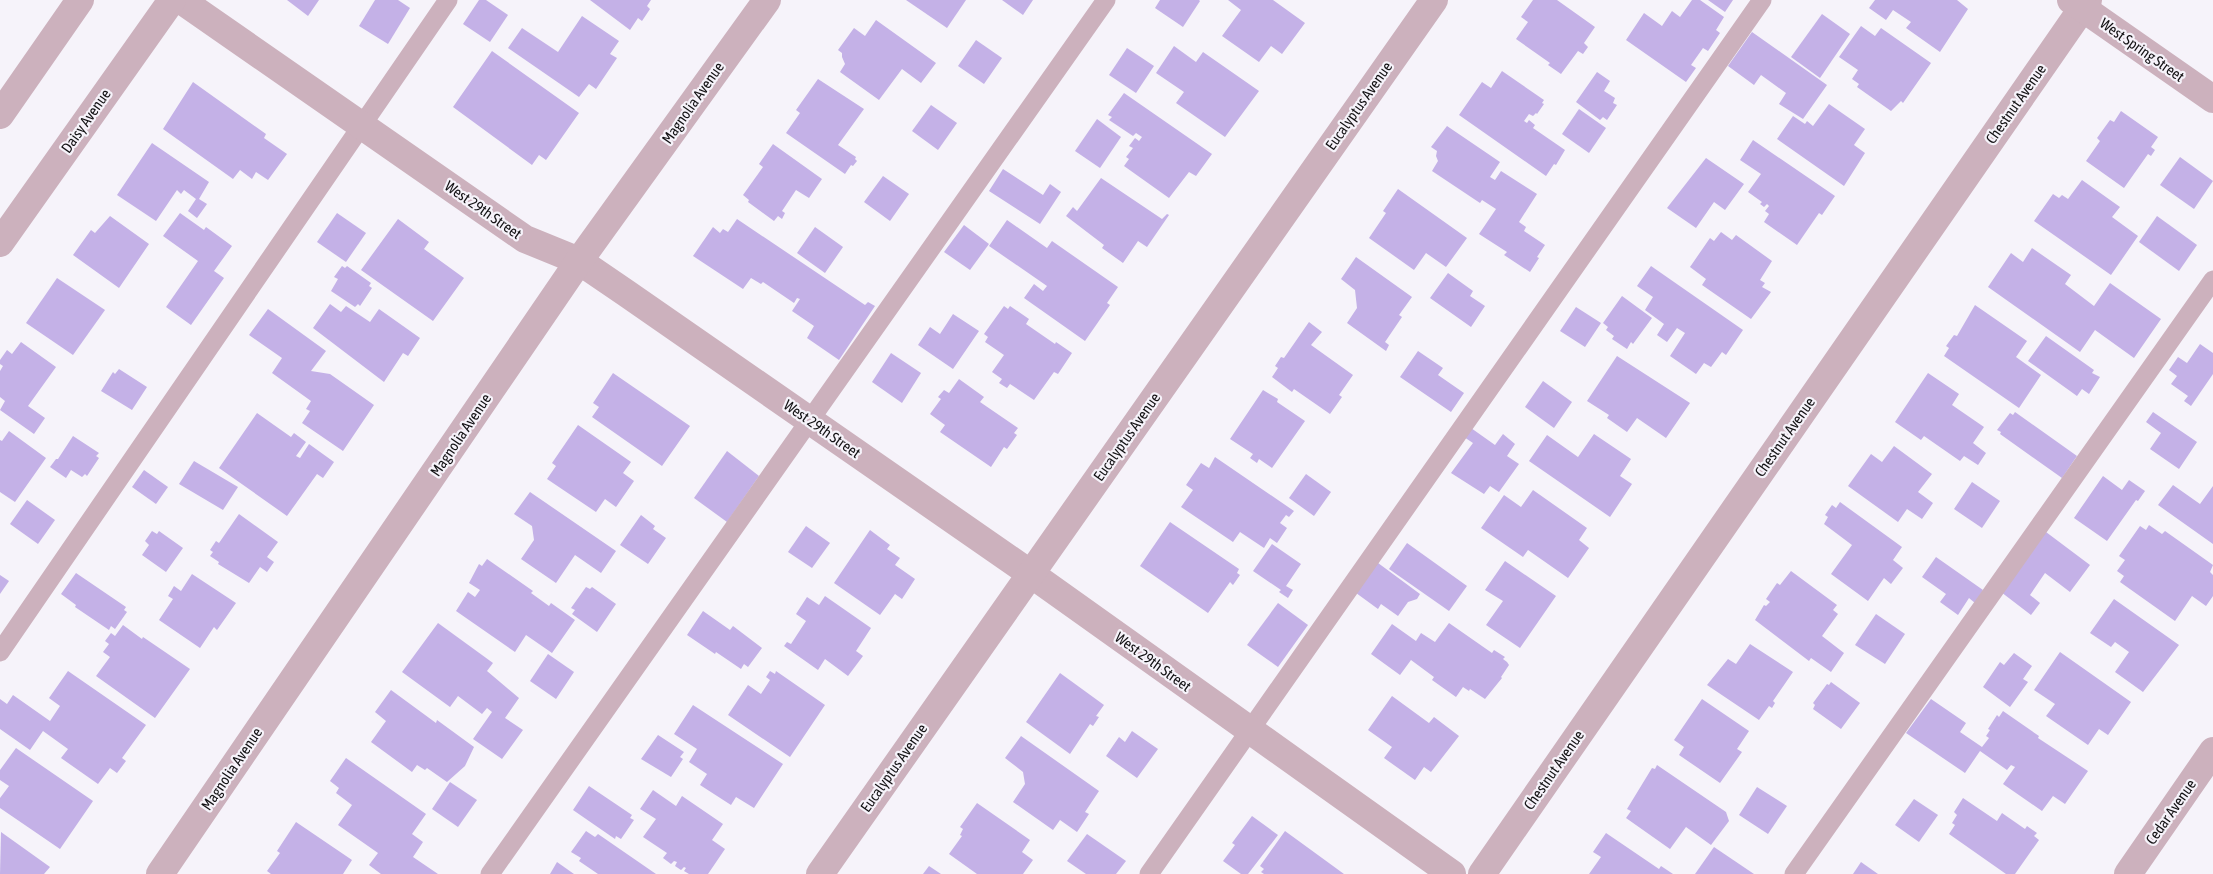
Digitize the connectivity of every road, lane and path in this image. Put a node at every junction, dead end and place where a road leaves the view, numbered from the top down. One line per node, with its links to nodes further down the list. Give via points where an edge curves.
1 (80, 0): 11 (street)
2 (172, 0): 13 (street, Daisy Avenue)
3 (181, 0): 12 (street, West 29th Street)
4 (448, 0): 12 (lane)
5 (767, 0): 14 (street, Magnolia Avenue)
6 (1106, 0): 16 (lane)
7 (1434, 0): 17 (street, Eucalyptus Avenue)
8 (1762, 0): 19 (lane)
9 (2081, 3): 10 (street, West Spring Street); 26 (street, Chestnut Avenue)
10 (2213, 99)
11 (0, 115)
12 (362, 126): 14 (street, West 29th Street, via 526,240); 18 (lane)
13 (0, 243)
14 (579, 261): 16 (street, West 29th Street); 21 (street, Magnolia Avenue)
15 (2213, 280): 27 (lane)
16 (809, 420): 17 (street, West 29th Street); 22 (lane)
17 (1031, 574): 19 (street, West 29th Street); 23 (street, Eucalyptus Avenue)
18 (0, 652)
19 (1250, 731): 24 (lane); 25 (street, West 29th Street)
20 (2213, 751): 28 (street, Cedar Avenue)
21 (160, 874)
22 (490, 874)
23 (820, 874)
24 (1149, 874)
25 (1452, 874)
26 (1482, 874)
27 (1794, 874)
28 (2128, 874)

